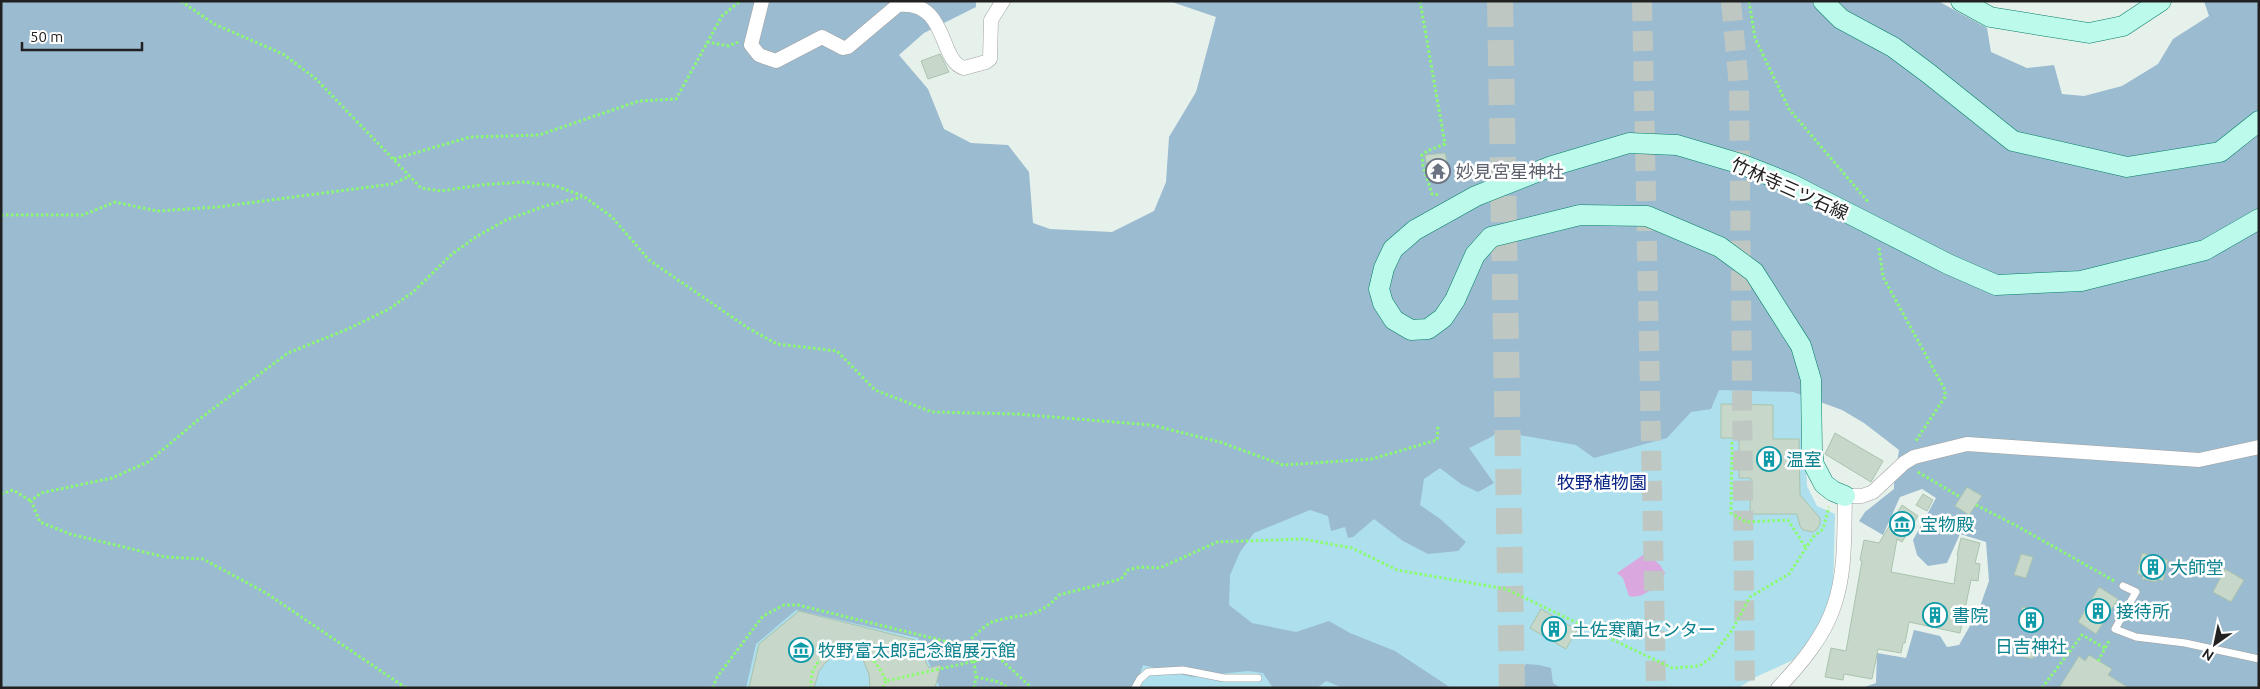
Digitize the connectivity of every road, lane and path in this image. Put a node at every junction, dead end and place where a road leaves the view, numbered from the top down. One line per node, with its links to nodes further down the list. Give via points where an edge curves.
1 (181, 1): 13 (path, via 214,24 283,54 316,80)
2 (740, 1): 11 (path, via 722,16)
3 (762, 1): 10 (street)
4 (1003, 1): 10 (street, via 991,20 990,59 964,68 956,64 935,15 914,3 898,5 848,47 843,48 822,37 776,61 759,55 751,45)
5 (1420, 1): 16 (path, via 1445,144 1422,155 1432,194)
6 (1748, 1): 19 (path, via 1756,38 1789,109 1877,212)
7 (1823, 1): 12 (main road, via 1841,19 1893,47 2013,141 2127,167 2220,152)
8 (1961, 1): 9 (main road, via 1990,17 2089,33 2123,26)
9 (2161, 1)
10 (752, 41): 11 (path, via 745,38 729,46)
11 (708, 42): 13 (path, via 676,100 639,101 539,135 470,137)
12 (2259, 121)
13 (394, 159): 14 (path)
14 (410, 176): 15 (path, via 421,188 442,191 526,182 556,186); 17 (path, via 392,184 252,204 157,211 115,202 83,215)
15 (583, 196): 20 (path, via 612,217 649,260 748,328 777,344 837,350 875,390 932,412 1016,414 1151,425 1220,442 1283,465 1372,459 1436,440); 27 (path, via 506,220 476,237 389,309 288,353 148,462 112,478 41,494)
16 (1476, 196): 19 (main road, 竹林寺三ツ石線, via 1552,166 1629,143 1677,145 1740,164 1790,184); 25 (main road, 竹林寺三ツ石線, via 1415,230 1394,249 1384,268 1379,289 1394,320 1411,330 1428,329 1443,318 1455,300 1475,255 1491,237 1580,215 1647,216 1720,247 1754,272 1804,353 1812,390 1812,460 1820,480)
17 (1, 215)
18 (2259, 219): 19 (main road, 竹林寺三ツ石線, via 2205,250 2081,281 1996,285)
19 (1875, 227): 23 (path, via 1884,277 1945,390 1945,397 1904,458)
20 (1438, 426)
21 (1732, 442): 29 (path, via 1731,514 1746,522 1788,520)
22 (2259, 447): 23 (street, via 2199,460 1967,444 1920,454)
23 (1904, 463): 25 (street, via 1874,492 1862,496); 26 (path)
24 (1, 494): 27 (path, via 13,490)
25 (1841, 495): 29 (path, via 1825,516 1825,525); 48 (street, via 1843,555 1834,606 1801,665)
26 (1960, 497)
27 (31, 501): 40 (path, via 40,522 70,534 165,557 203,559 266,593)
28 (1976, 505): 30 (path)
29 (1806, 548): 32 (path, via 1789,574 1750,597 1732,630 1711,658 1699,666 1672,668 1506,588 1397,570 1352,548 1302,540 1217,542 1160,568 1128,570 1121,579 1059,595 1039,612 991,623 971,639)
30 (2123, 586): 31 (lane, via 2136,592)
31 (2115, 630): 33 (path); 34 (lane, via 2136,637 2185,643)
32 (973, 648): 35 (path); 41 (path, via 798,605 784,605 763,616)
33 (2105, 648): 36 (path); 49 (path, via 2082,635)
34 (2259, 659)
35 (975, 661): 37 (path); 39 (path); 46 (path, via 995,654)
36 (2098, 661)
37 (976, 677): 44 (path); 45 (path, via 999,682)
38 (1258, 678): 47 (lane, via 1224,678 1183,670 1148,672)
39 (886, 681): 42 (path, via 877,663 846,643 836,645 812,672); 43 (path)
40 (406, 688)
41 (712, 688)
42 (811, 688)
43 (884, 688)
44 (974, 688)
45 (1008, 688)
46 (1032, 688)
47 (1135, 688)
48 (1778, 688)
49 (2042, 688)

